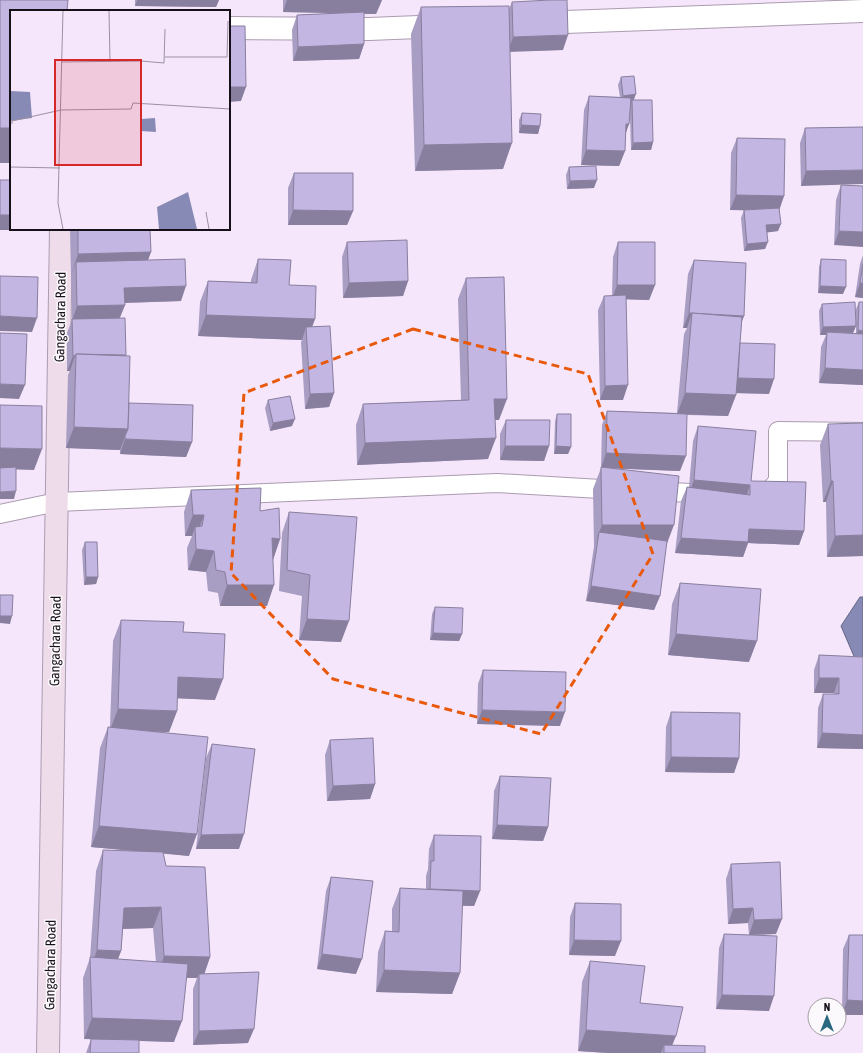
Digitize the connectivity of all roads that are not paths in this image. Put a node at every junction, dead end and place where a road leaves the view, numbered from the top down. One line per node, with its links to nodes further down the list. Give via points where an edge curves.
1 (554, 0): 3 (street)
2 (863, 11): 3 (street)
3 (554, 22): 4 (street)
4 (516, 24)
5 (462, 26): 6 (street, via 369,29)
6 (230, 28)
7 (61, 230): 9 (main road, Gangachara Road)
8 (863, 432): 9 (lane, via 778,431 778,481 764,497 497,483)
9 (57, 502): 10 (lane); 11 (main road, Gangachara Road)
10 (0, 514)
11 (48, 1053)

